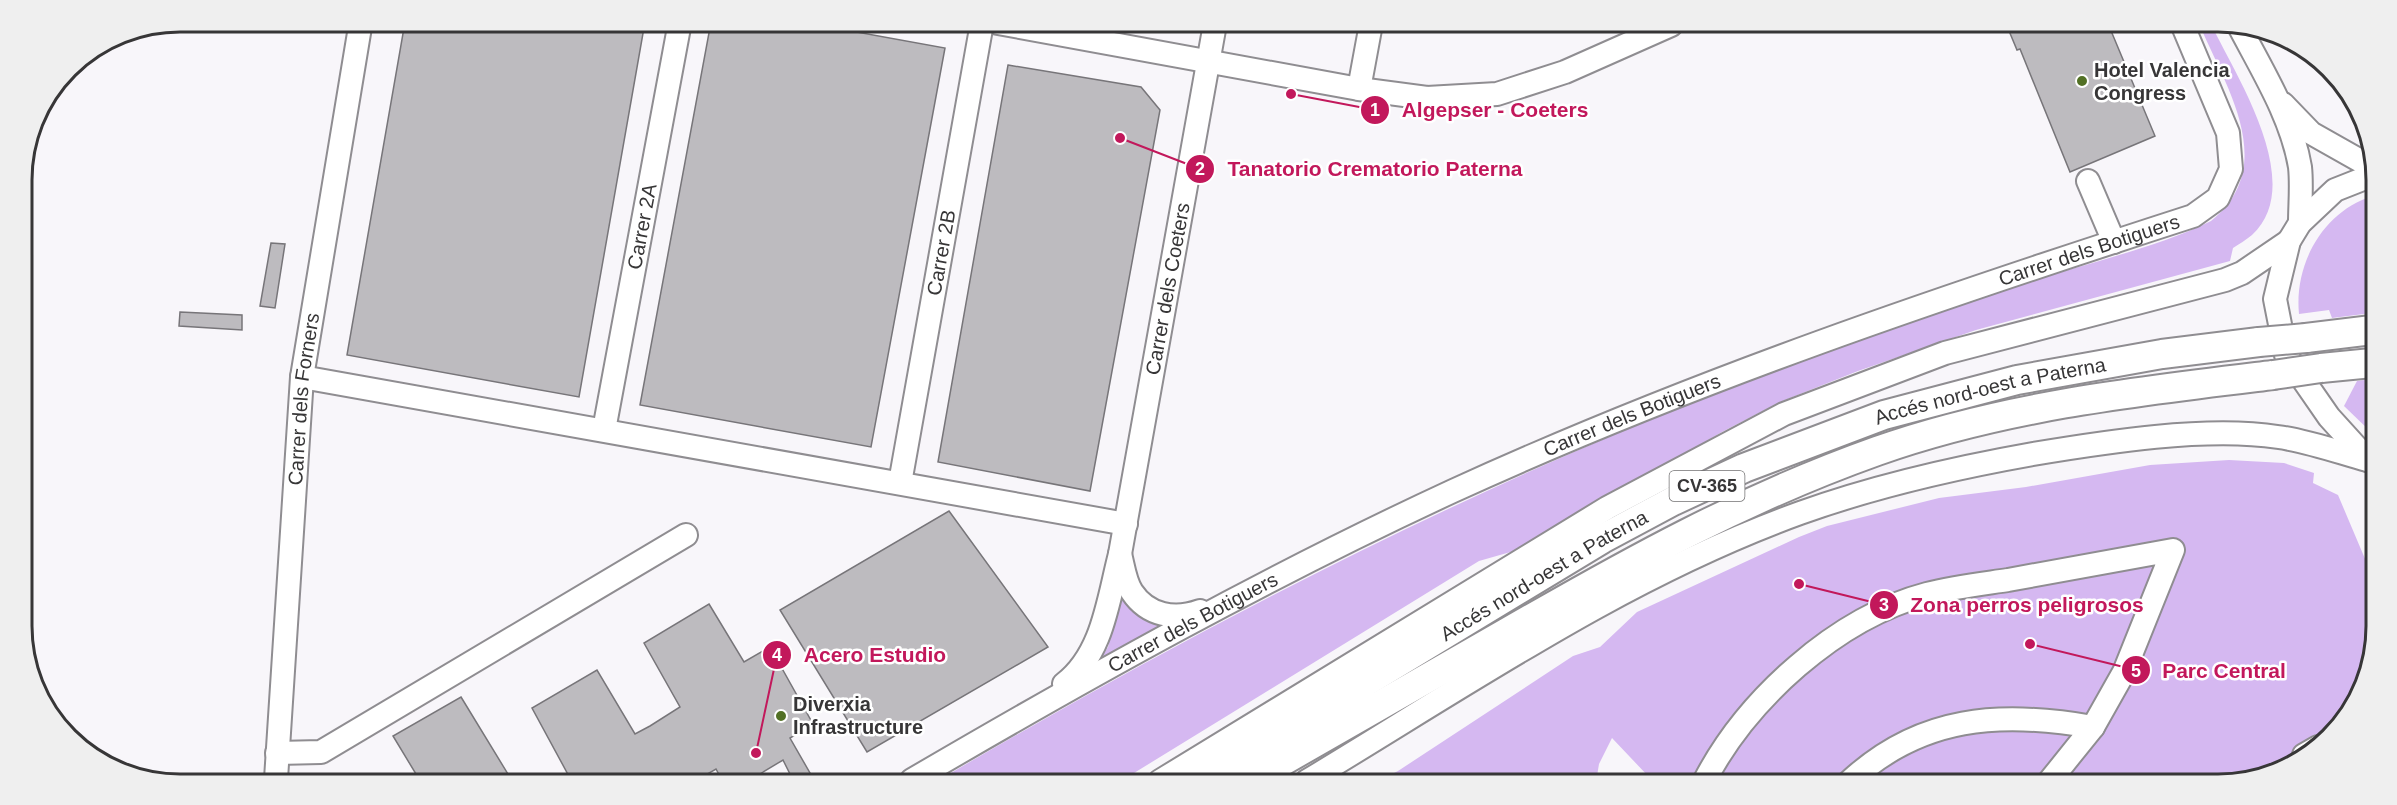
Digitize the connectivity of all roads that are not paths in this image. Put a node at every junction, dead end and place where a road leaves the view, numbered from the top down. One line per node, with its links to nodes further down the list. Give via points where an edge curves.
1 (359, 32): 20 (street, Carrer dels Forners)
2 (678, 32): 21 (street, Carrer 2A)
3 (980, 32): 24 (street, Carrer 2B)
4 (1048, 32): 10 (street)
5 (1213, 32): 10 (street, Carrer dels Coeters)
6 (1370, 32): 11 (street)
7 (1655, 32): 11 (street, via 1565,72 1497,94 1427,98)
8 (2186, 32): 17 (street, Carrer dels Botiguers, via 2228,133 2231,169 2218,198 2193,216)
9 (2243, 34): 12 (street)
10 (1208, 61): 11 (street); 25 (street, Carrer dels Coeters)
11 (1359, 89)
12 (2274, 94): 13 (street, via 2311,133); 16 (street, via 2295,144 2300,169)
13 (2364, 163)
14 (2366, 178): 16 (street, via 2335,190)
15 (2088, 181): 17 (street)
16 (2294, 232): 22 (street, via 2275,299 2286,355 2329,417); 42 (street, via 2242,273 2224,280 1945,353 1784,414 1607,508)
17 (2114, 242): 28 (street, Carrer dels Botiguers, via 1943,297 1638,411 1452,492)
18 (2366, 331): 33 (main road, Accés nord-oest a Paterna / CV-365, bridge, via 2162,354 2017,380 1884,415 1744,468 1602,539)
19 (2366, 364): 29 (main road, Accés nord-oest a Paterna / CV-365, bridge, via 2115,395 1946,430 1879,450 1724,513)
20 (302, 377): 21 (street); 32 (street, Carrer dels Forners)
21 (604, 430): 24 (street)
22 (2366, 458)
23 (2366, 460): 36 (street, via 2280,437 2174,436 2086,445 1977,464 1884,487 1800,513 1651,578 1590,610)
24 (900, 483): 25 (street)
25 (1126, 524): 27 (street, Carrer dels Coeters)
26 (686, 535): 32 (street, via 321,752)
27 (1120, 554): 28 (street, Carrer dels Coeters, via 1131,591 1159,614 1187,616); 30 (street, Carrer dels Coeters, via 1100,634 1089,656 1076,675)
28 (1236, 599): 30 (street, Carrer dels Botiguers)
29 (1554, 605): 34 (main road, Accés nord-oest a Paterna / CV-365); 35 (main road)
30 (1029, 711): 41 (street, Carrer dels Botiguers)
31 (2093, 727): 37 (street, via 2124,672 2173,550 1926,594 1875,615 1827,643 1784,677 1746,717); 38 (street, via 2043,718 1985,720 1949,727 1887,753); 39 (street)
32 (278, 753): 40 (street, Carrer dels Forners)
33 (1213, 773)
34 (1261, 773)
35 (1291, 773)
36 (1320, 773)
37 (1709, 773)
38 (1861, 773)
39 (2056, 773)
40 (276, 774)
41 (923, 774)
42 (1172, 774)

